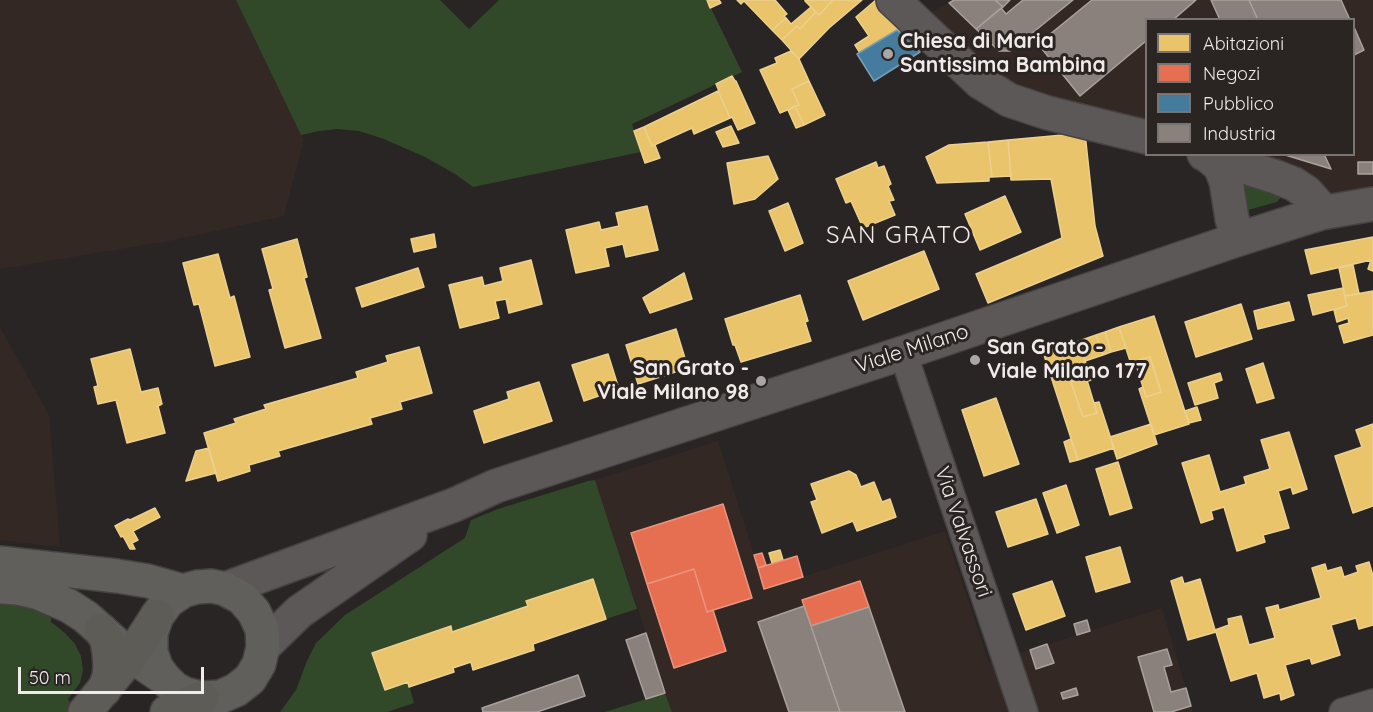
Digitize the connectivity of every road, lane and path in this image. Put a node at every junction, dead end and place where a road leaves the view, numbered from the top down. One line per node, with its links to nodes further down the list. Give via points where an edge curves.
1 (893, 0): 2 (street, via 980,82 1009,100)
2 (1145, 138)
3 (1207, 156): 7 (street, via 1220,166 1226,181)
4 (1209, 156): 6 (street, via 1294,184 1306,192)
5 (1373, 204): 6 (street, Viale Milano)
6 (1321, 213): 7 (street, Viale Milano)
7 (1239, 239): 8 (street, Viale Milano)
8 (903, 353): 9 (street, Viale Milano, via 496,486); 23 (street, Via Valvassori)
9 (454, 505): 12 (street); 16 (street, via 299,612)
10 (0, 563): 13 (main road, via 117,576)
11 (0, 587): 15 (main road, via 56,600)
12 (225, 589): 13 (main road, via 212,586); 16 (main road, via 242,598 254,612 262,628)
13 (183, 591): 14 (main road, via 168,601)
14 (157, 616): 17 (main road); 18 (main road, via 151,633 151,652)
15 (101, 630): 17 (main road); 20 (main road, via 110,653 109,677)
16 (263, 647): 19 (main road, via 250,679 220,697)
17 (131, 656): 18 (main road); 20 (main road)
18 (164, 678): 19 (main road, via 174,688)
19 (202, 698): 22 (main road)
20 (94, 701)
21 (1373, 703): 24 (street)
22 (167, 712)
23 (1024, 712)
24 (1343, 712)

